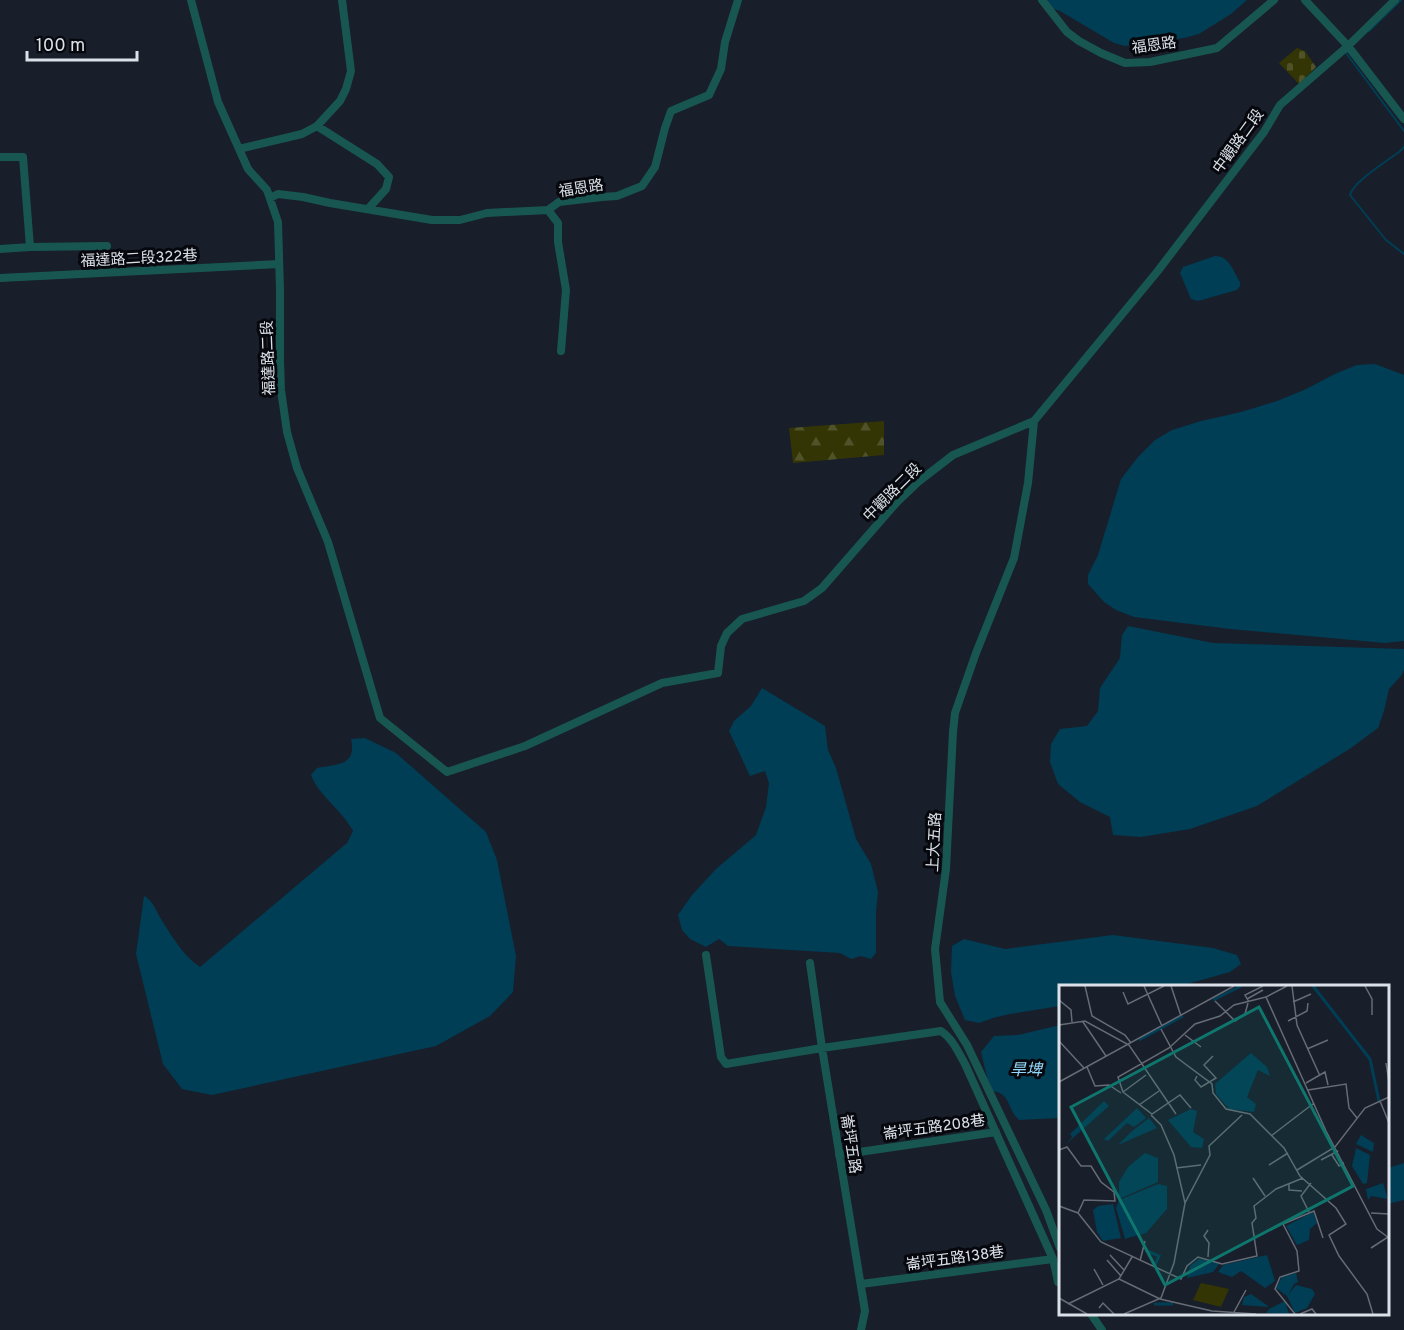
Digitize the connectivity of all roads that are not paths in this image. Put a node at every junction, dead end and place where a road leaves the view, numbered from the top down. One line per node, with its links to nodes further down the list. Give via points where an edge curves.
1 (191, 0): 11 (street, 福達路二段, via 218,102)
2 (342, 0): 10 (street, via 351,71 340,101)
3 (738, 0): 15 (street, 福恩路, via 721,69 710,95 671,111 655,167 642,186 617,196 559,202)
4 (1042, 0): 5 (street, 福恩路, via 1067,32 1125,63 1218,48)
5 (1274, 0)
6 (1305, 0): 8 (street)
7 (1395, 0): 8 (street, 中觀路二段)
8 (1348, 46): 9 (street); 22 (street, 中觀路二段, via 1280,105 1264,132 1162,266)
9 (1404, 119)
10 (317, 126): 11 (street, via 302,134); 14 (street, via 377,164 389,177 386,189)
11 (239, 149): 13 (street, 福達路二段, via 248,169)
12 (0, 157): 17 (street, via 23,157)
13 (270, 198): 14 (street, 福恩路, via 278,194); 19 (street, 福達路二段, via 278,222)
14 (368, 209): 15 (street, 福恩路, via 432,220)
15 (548, 210): 21 (street, via 558,223 566,290)
16 (107, 246): 17 (street)
17 (30, 247): 18 (street)
18 (0, 249)
19 (279, 264): 20 (street, 福達路二段322巷); 23 (street, 福達路二段, via 279,361 287,432 297,468 328,542)
20 (0, 278)
21 (561, 351)
22 (1034, 421): 23 (street, 中觀路二段, via 953,454 897,502 822,588 804,601 742,619 727,633 721,646 718,673 662,683 525,746 447,772); 26 (street, 上大五路, via 1028,483 1014,558 976,653 952,732 946,869 935,949 940,1002)
23 (380, 718)
24 (706, 955): 28 (street, via 721,1057 726,1064)
25 (810, 963): 28 (street, 崙坪五路)
26 (955, 1028): 27 (street); 31 (street, 上大五路, via 967,1045 1046,1210)
27 (952, 1041): 28 (street, via 941,1031); 29 (street)
28 (822, 1048): 30 (street, 崙坪五路)
29 (996, 1132): 30 (street, 崙坪五路208巷); 32 (street)
30 (839, 1155): 34 (street, 崙坪五路)
31 (1059, 1245)
32 (1053, 1259): 33 (street); 34 (street, 崙坪五路138巷)
33 (1058, 1282)
34 (861, 1284): 36 (street, 崙坪五路, via 865,1311)
35 (1092, 1315): 37 (street)
36 (861, 1330)
37 (1102, 1330)

